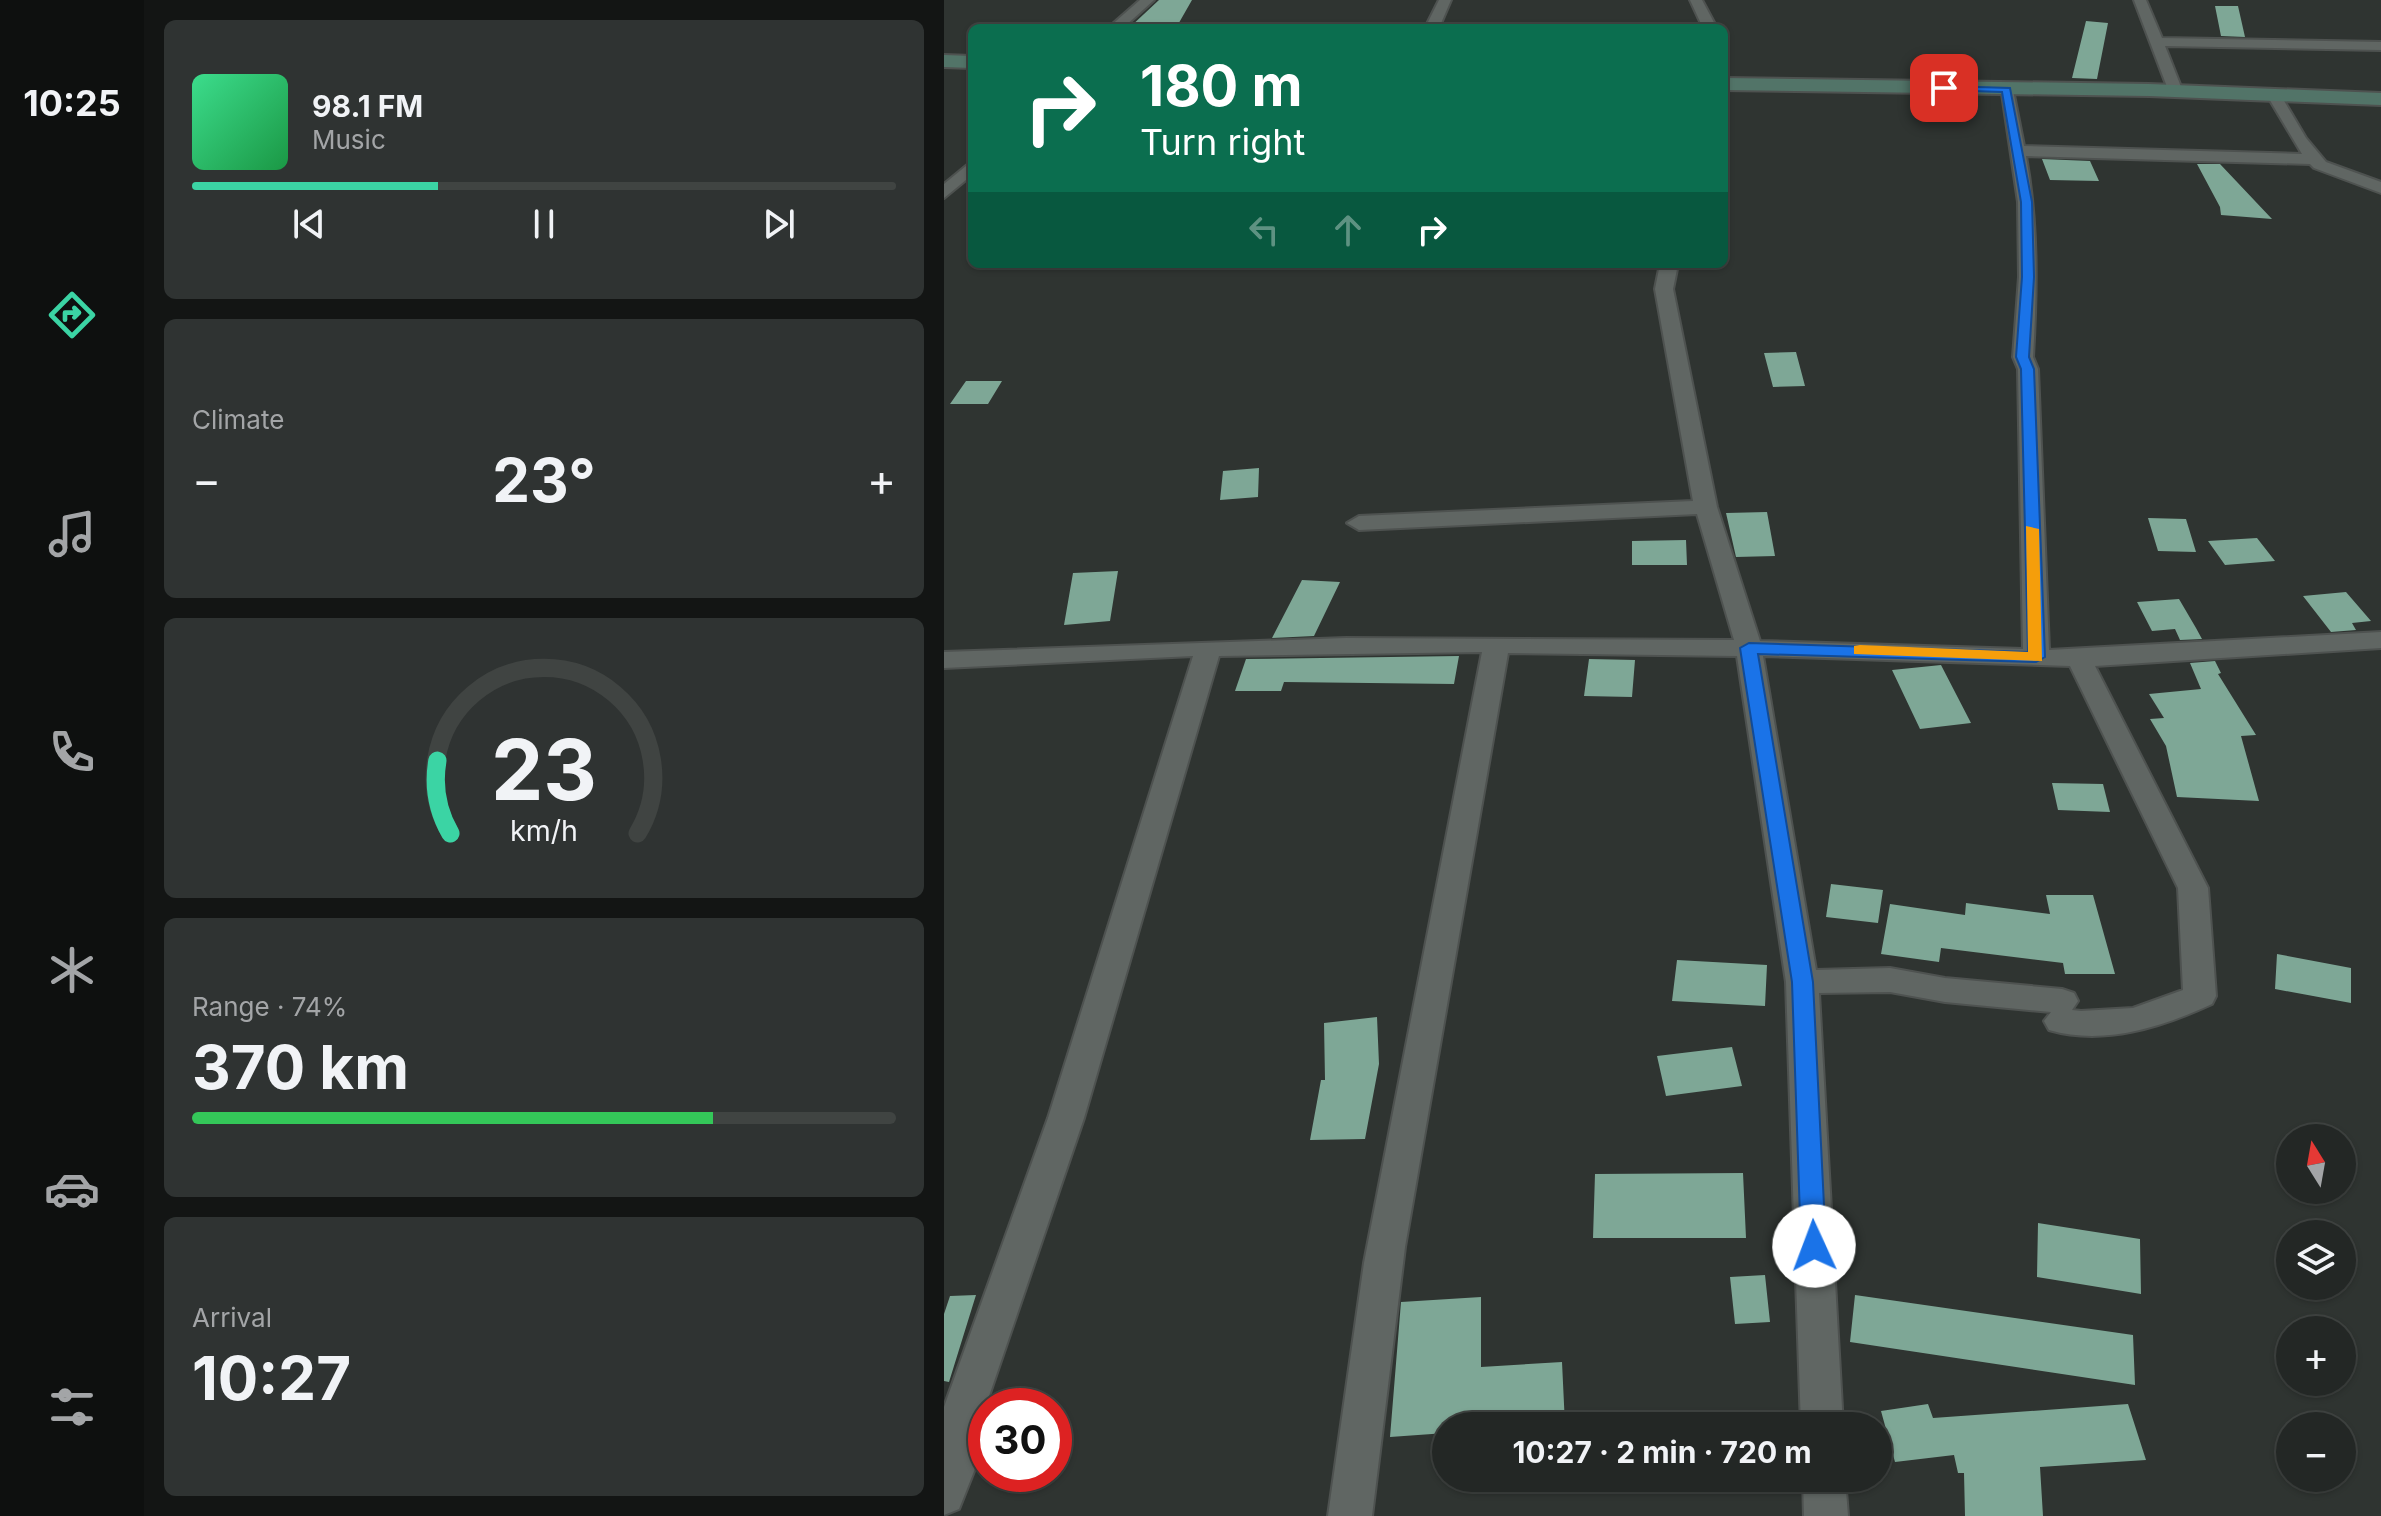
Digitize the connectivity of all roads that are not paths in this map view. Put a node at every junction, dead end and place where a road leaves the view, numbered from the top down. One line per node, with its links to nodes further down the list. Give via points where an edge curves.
1 (1148, 0): 5 (street)
2 (1445, 0): 6 (street)
3 (1696, 0): 7 (street)
4 (2140, 0): 8 (street)
5 (1120, 24)
6 (1434, 24)
7 (1708, 24)
8 (2157, 42): 9 (street); 14 (street)
9 (2381, 46)
10 (944, 61): 11 (street)
11 (968, 62)
12 (1728, 84): 13 (street)
13 (2006, 90): 14 (street); 17 (street)
14 (2176, 92): 15 (street)
15 (2275, 97): 16 (street); 18 (street)
16 (2381, 99)
17 (2017, 151): 18 (street); 29 (street, via 2026,202 2023,357 2028,369)
18 (2313, 159): 21 (street)
19 (968, 169): 20 (street)
20 (947, 186)
21 (2381, 188)
22 (1668, 268): 23 (street, via 1664,289)
23 (1706, 507): 24 (street); 27 (street)
24 (1359, 523)
25 (2381, 640): 30 (street)
26 (1497, 644): 27 (street); 28 (street); 35 (street)
27 (1749, 648): 29 (street); 32 (street)
28 (1208, 650): 31 (street); 37 (street, via 1066,1118)
29 (2036, 657): 30 (street)
30 (2079, 659): 32 (street, via 2193,888 2200,996 2156,1017 2098,1025 2061,1011 1890,980)
31 (944, 660)
32 (1802, 982): 36 (street)
33 (1420, 1026): 35 (street)
34 (1077, 1147): 39 (street)
35 (1383, 1263): 40 (street)
36 (1821, 1412)
37 (944, 1466)
38 (1825, 1492): 41 (street)
39 (944, 1495)
40 (1350, 1516)
41 (1826, 1516)

